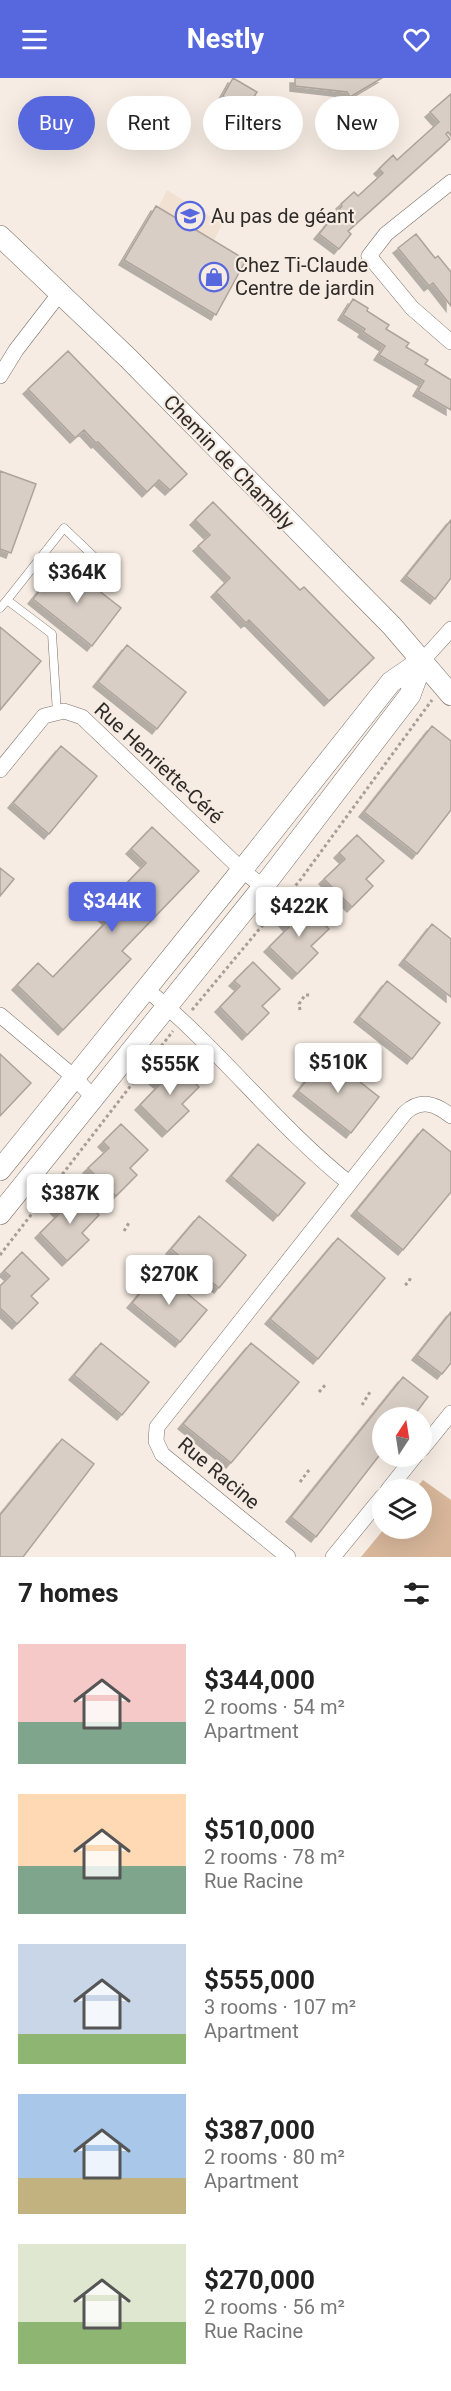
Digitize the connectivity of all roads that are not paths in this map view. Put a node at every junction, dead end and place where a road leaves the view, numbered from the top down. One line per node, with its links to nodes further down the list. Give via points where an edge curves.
1 (451, 182): 4 (street, via 386,234 369,256 412,308)
2 (0, 236): 3 (street, Chemin de Chambly)
3 (60, 293): 5 (street); 10 (street, Chemin de Chambly)
4 (451, 342)
5 (0, 376)
6 (110, 572): 7 (lane, via 64,528)
7 (6, 600): 8 (lane); 12 (lane, via 51,634)
8 (0, 608)
9 (451, 629): 10 (street)
10 (423, 660): 11 (street, Chemin de Chambly); 14 (street, via 391,681); 15 (street, via 410,695)
11 (447, 690)
12 (57, 713): 13 (street, via 44,716); 14 (street, Rue Henriette-Céré, via 64,711 82,717)
13 (0, 770)
14 (242, 870): 15 (street, Rue Henriette-Céré); 16 (street)
15 (263, 887): 17 (street)
16 (146, 989): 17 (street); 19 (street)
17 (167, 1006): 20 (street); 23 (street)
18 (0, 1015): 19 (street)
19 (74, 1077): 20 (street); 22 (street)
20 (93, 1097): 24 (street)
21 (451, 1116): 23 (street, Rue Racine, via 435,1105 413,1107)
22 (0, 1170)
23 (349, 1183): 30 (street, Rue Racine, via 163,1417 156,1432 157,1446 166,1457)
24 (0, 1214)
25 (451, 1413): 26 (street)
26 (432, 1437)
27 (407, 1467): 28 (street)
28 (397, 1479)
29 (372, 1509): 31 (street)
30 (288, 1557)
31 (333, 1557)

